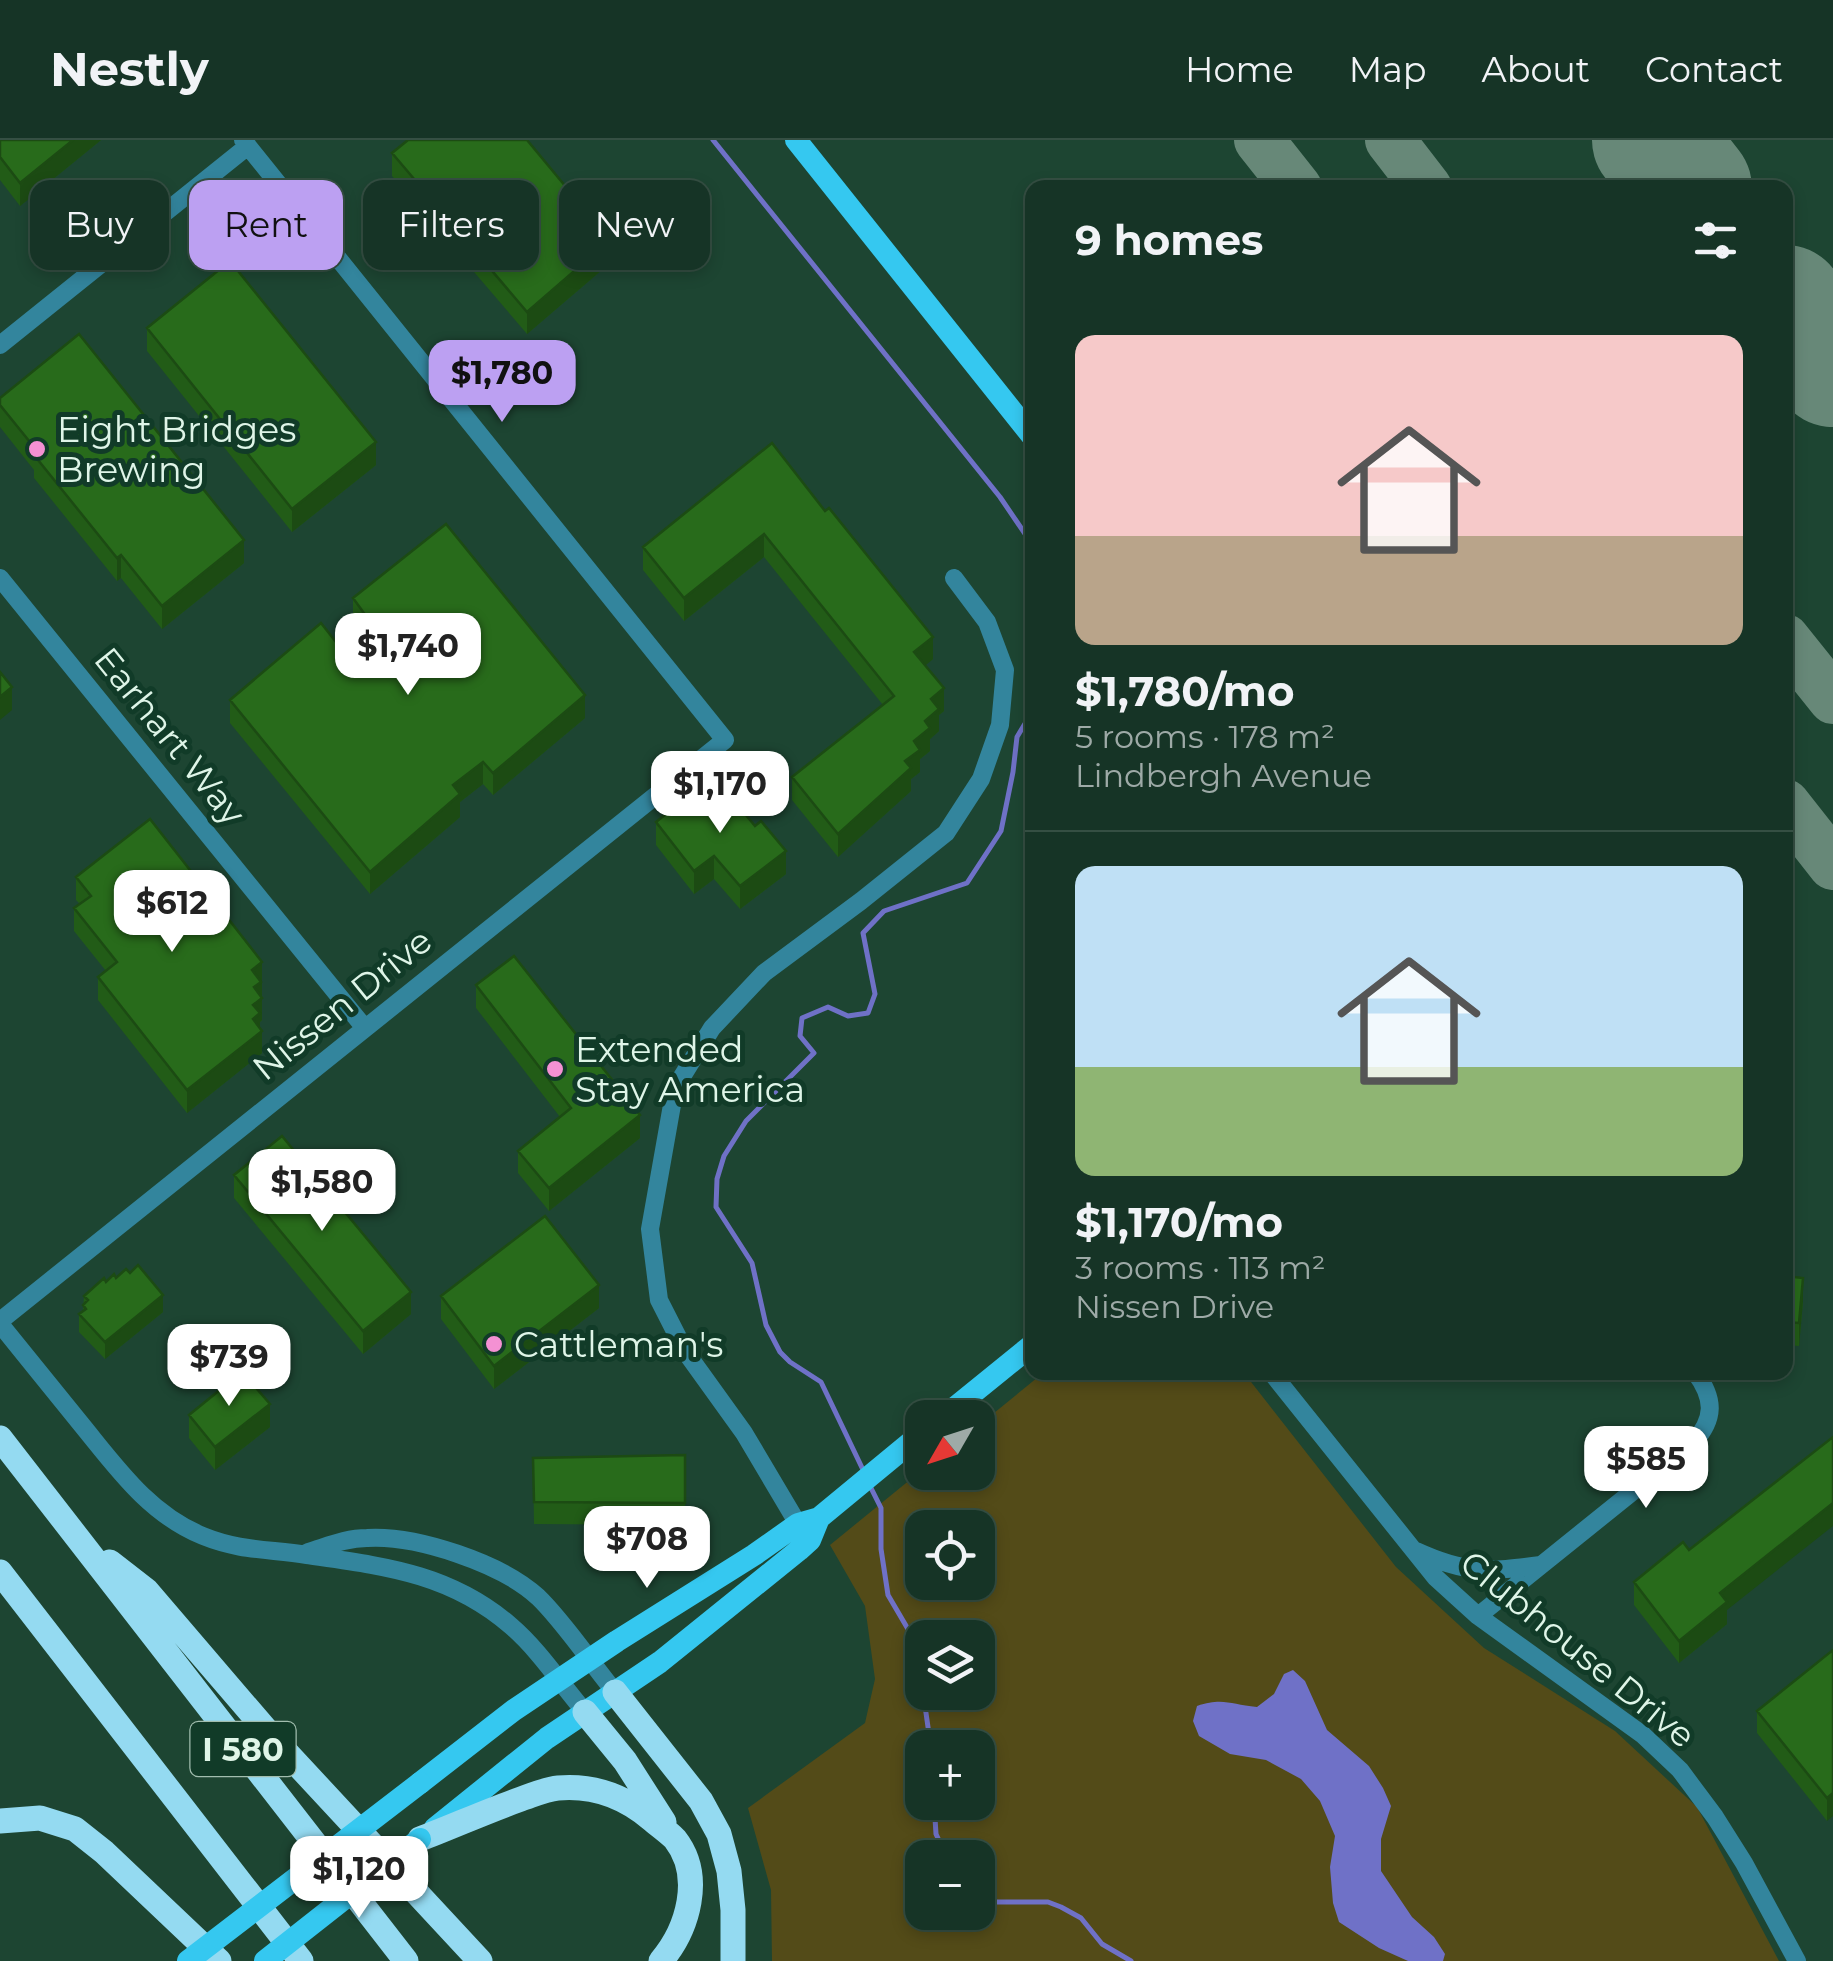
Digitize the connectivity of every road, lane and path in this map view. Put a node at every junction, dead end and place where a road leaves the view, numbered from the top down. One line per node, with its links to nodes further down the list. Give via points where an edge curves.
1 (796, 140): 4 (main road)
2 (245, 143): 3 (street); 7 (street, Nissen Drive, via 725,740)
3 (0, 346)
4 (1025, 427)
5 (0, 578): 7 (street, Earhart Way)
6 (954, 578): 17 (street, via 988,622 1004,670 1000,725 981,779 946,833 764,973 712,1028 675,1088 650,1229 659,1300 685,1351)
7 (364, 1027): 8 (street, Nissen Drive)
8 (0, 1322): 20 (street, via 122,1477 160,1511 201,1536 247,1550)
9 (1025, 1354): 13 (main road)
10 (1271, 1380): 14 (street, Clubhouse Drive)
11 (1278, 1380): 14 (street, Clubhouse Drive)
12 (1700, 1380): 21 (street, via 1711,1406 1706,1429)
13 (965, 1400)
14 (1296, 1403): 19 (street, Clubhouse Drive)
15 (0, 1438): 18 (highway, I 580)
16 (905, 1447): 17 (main road)
17 (809, 1521): 24 (main road); 26 (main road, via 810,1540 799,1550)
18 (80, 1538): 35 (highway, I 580); 36 (highway, via 146,1590)
19 (1412, 1550): 21 (street, via 1468,1570); 23 (street, Clubhouse Drive)
20 (303, 1554): 24 (street, via 370,1537 467,1556 538,1597); 25 (street, via 442,1582 511,1626)
21 (1542, 1565): 23 (street)
22 (0, 1572): 34 (highway, I 580)
23 (1478, 1616): 39 (street, Clubhouse Drive, via 1643,1735 1680,1770 1744,1863)
24 (589, 1660): 25 (main road); 26 (street)
25 (558, 1680): 27 (street); 31 (main road, bridge)
26 (615, 1692): 27 (main road); 38 (highway, via 719,1834 729,1871)
27 (585, 1712): 29 (main road); 30 (highway)
28 (0, 1821): 32 (highway, via 40,1818 74,1829)
29 (420, 1840): 30 (highway, via 553,1788 588,1787 621,1798); 33 (main road, bridge)
30 (675, 1840): 37 (highway, via 690,1880 688,1916)
31 (188, 1961)
32 (219, 1961)
33 (266, 1961)
34 (301, 1961)
35 (406, 1961)
36 (480, 1961)
37 (662, 1961)
38 (733, 1961)
39 (1797, 1961)

